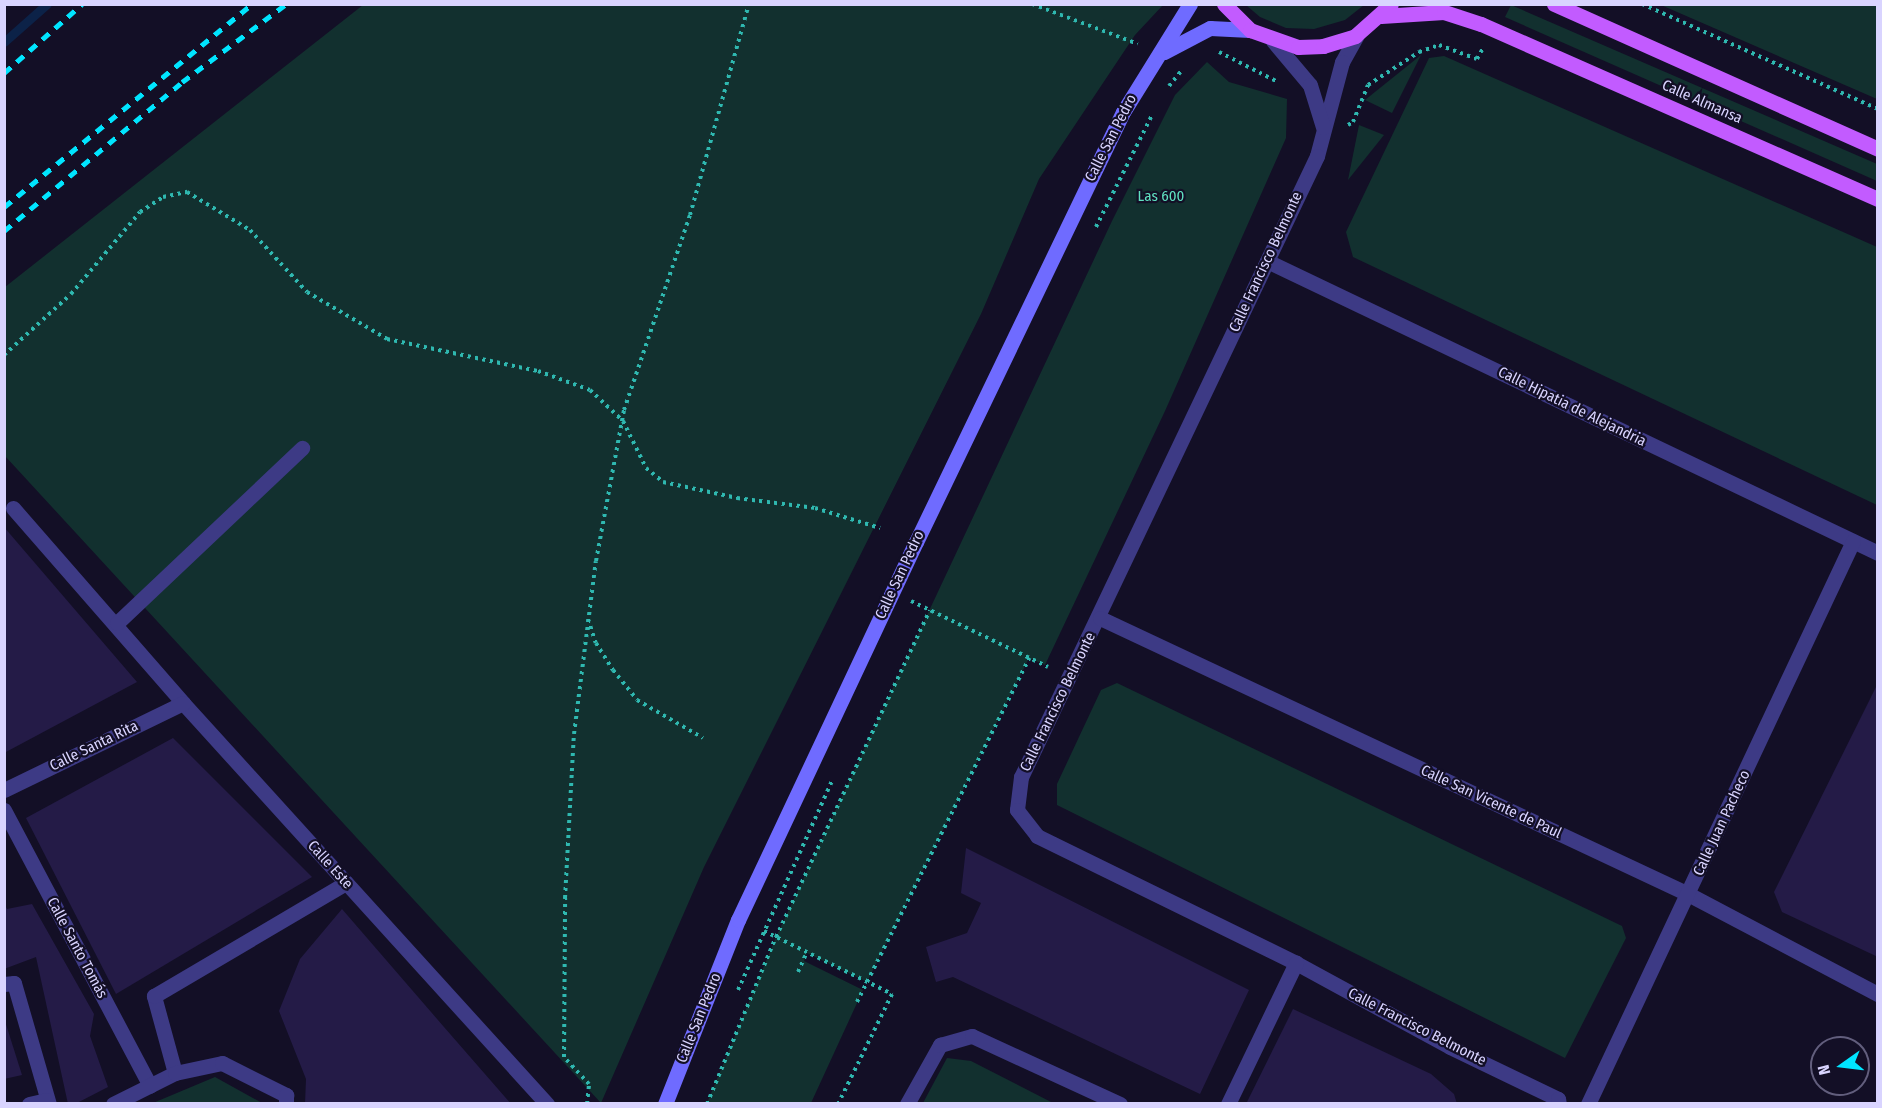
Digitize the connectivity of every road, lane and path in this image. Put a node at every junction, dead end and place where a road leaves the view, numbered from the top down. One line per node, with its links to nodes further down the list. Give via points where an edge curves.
1 (749, 4): 26 (path, via 690,215)
2 (1032, 4): 12 (path)
3 (1190, 4): 14 (main road, Calle San Pedro)
4 (1224, 4): 9 (main road)
5 (1554, 4): 21 (main road, Calle Almansa)
6 (1642, 4): 19 (path)
7 (1386, 10): 8 (main road, Calle Almansa, via 1444,12); 10 (main road)
8 (1491, 28): 20 (path, via 1478,59 1440,45 1419,52 1368,85 1353,122); 22 (main road, Calle Almansa)
9 (1250, 30): 11 (main road); 14 (main road, via 1210,28)
10 (1357, 35): 11 (main road, via 1323,46 1298,47); 20 (street, Calle Francisco Belmonte, via 1342,62)
11 (1273, 41): 20 (street, via 1310,85)
12 (1142, 45)
13 (1217, 51): 16 (path)
14 (1156, 57): 66 (main road, Calle San Pedro, via 1122,112 780,828)
15 (1187, 64): 17 (path)
16 (1285, 85)
17 (1167, 88)
18 (1155, 107): 23 (path)
19 (1878, 109)
20 (1324, 130): 24 (street, Calle Francisco Belmonte, via 1317,156)
21 (1878, 150)
22 (1878, 199)
23 (1093, 234)
24 (1266, 261): 30 (street, Calle Hipatia de Alejandria); 37 (street, Calle Francisco Belmonte)
25 (4, 354): 26 (path, via 71,294 140,212 163,197 187,192 250,230 307,292 387,339 566,379 590,390)
26 (622, 421): 29 (path, via 646,468 663,482 737,498 815,508); 36 (path)
27 (302, 448): 38 (street)
28 (13, 508): 38 (street, Calle Este)
29 (880, 528)
30 (1853, 541): 31 (street, Calle Hipatia de Alejandria); 47 (street, Calle Juan Pacheco)
31 (1878, 553)
32 (917, 591): 33 (path)
33 (910, 600): 34 (path); 35 (path)
34 (930, 610): 39 (path); 49 (path)
35 (908, 612)
36 (588, 618): 42 (path, via 596,643 637,700); 65 (path, via 574,734 567,851 564,1057 589,1084)
37 (1100, 618): 47 (street, Calle San Vicente de Paul); 51 (street, Calle Francisco Belmonte, via 1021,777 1017,810 1037,836)
38 (117, 623): 41 (street, Calle Este)
39 (1029, 658): 40 (path); 53 (path)
40 (1054, 670)
41 (183, 703): 44 (street, Calle Santa Rita); 46 (street, Calle Este)
42 (703, 738)
43 (833, 779): 48 (path)
44 (4, 790)
45 (4, 810): 59 (street, Calle Santo Tomás)
46 (346, 883): 58 (street, via 154,996); 64 (street, Calle Este)
47 (1688, 894): 55 (street, Calle San Vicente de Paul); 73 (street, Calle Juan Pacheco)
48 (764, 931): 49 (path); 56 (path)
49 (776, 937): 50 (path); 67 (path)
50 (807, 952): 52 (path); 53 (path)
51 (1296, 963): 71 (street); 72 (street, Calle Francisco Belmonte, via 1450,1047 1558,1099)
52 (798, 972)
53 (867, 982): 57 (path); 68 (path, via 892,994)
54 (4, 984): 60 (street, via 14,983)
55 (1878, 994)
56 (735, 996)
57 (857, 1002)
58 (175, 1073): 59 (street); 63 (street, via 222,1063 286,1095)
59 (150, 1086): 62 (street)
60 (48, 1102): 61 (street)
61 (29, 1104)
62 (113, 1104)
63 (286, 1104)
64 (547, 1104)
65 (587, 1104)
66 (664, 1104)
67 (706, 1104)
68 (838, 1104)
69 (907, 1104): 70 (street, via 940,1045 972,1036)
70 (1120, 1104)
71 (1228, 1104)
72 (1559, 1104)
73 (1588, 1104)

